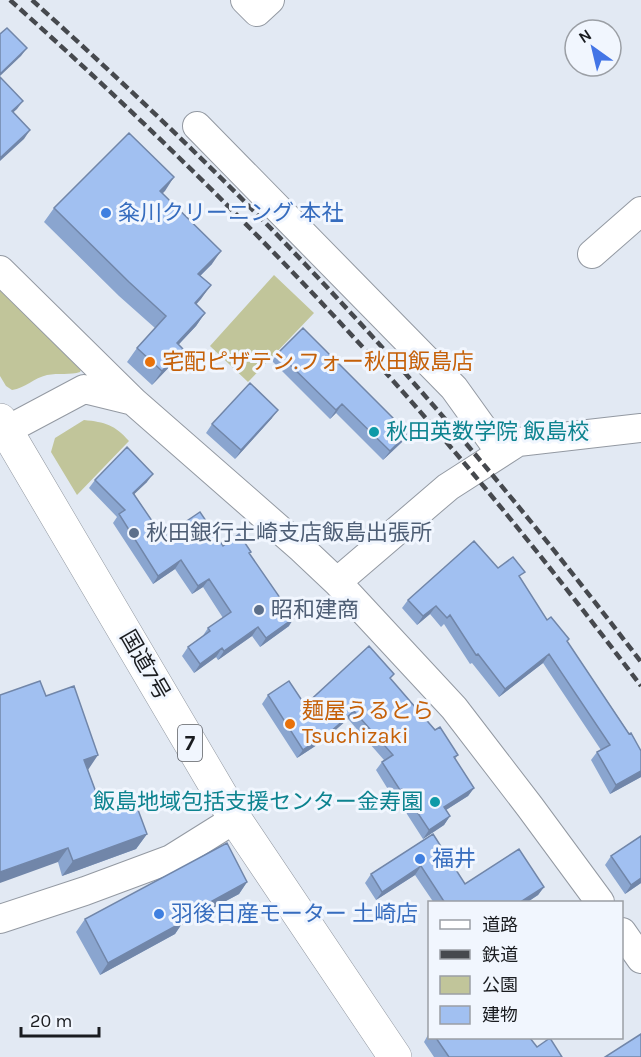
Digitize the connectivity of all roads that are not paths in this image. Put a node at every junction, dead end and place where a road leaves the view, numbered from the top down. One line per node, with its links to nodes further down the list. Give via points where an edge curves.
1 (245, 0): 2 (street, via 257,12)
2 (270, 0)
3 (197, 126): 10 (street, via 454,388)
4 (641, 211): 5 (street)
5 (592, 254)
6 (0, 270): 7 (street)
7 (133, 400): 8 (street, via 84,389); 11 (street)
8 (3, 425): 12 (highway, 国道7号 / 7)
9 (641, 428): 10 (street, via 518,442)
10 (500, 453): 11 (street, via 448,487)
11 (337, 582): 13 (street, via 454,708)
12 (235, 819): 14 (street, via 171,860); 17 (highway, 国道7号 / 7)
13 (599, 901)
14 (0, 919)
15 (623, 935): 16 (street)
16 (641, 959)
17 (395, 1057)

